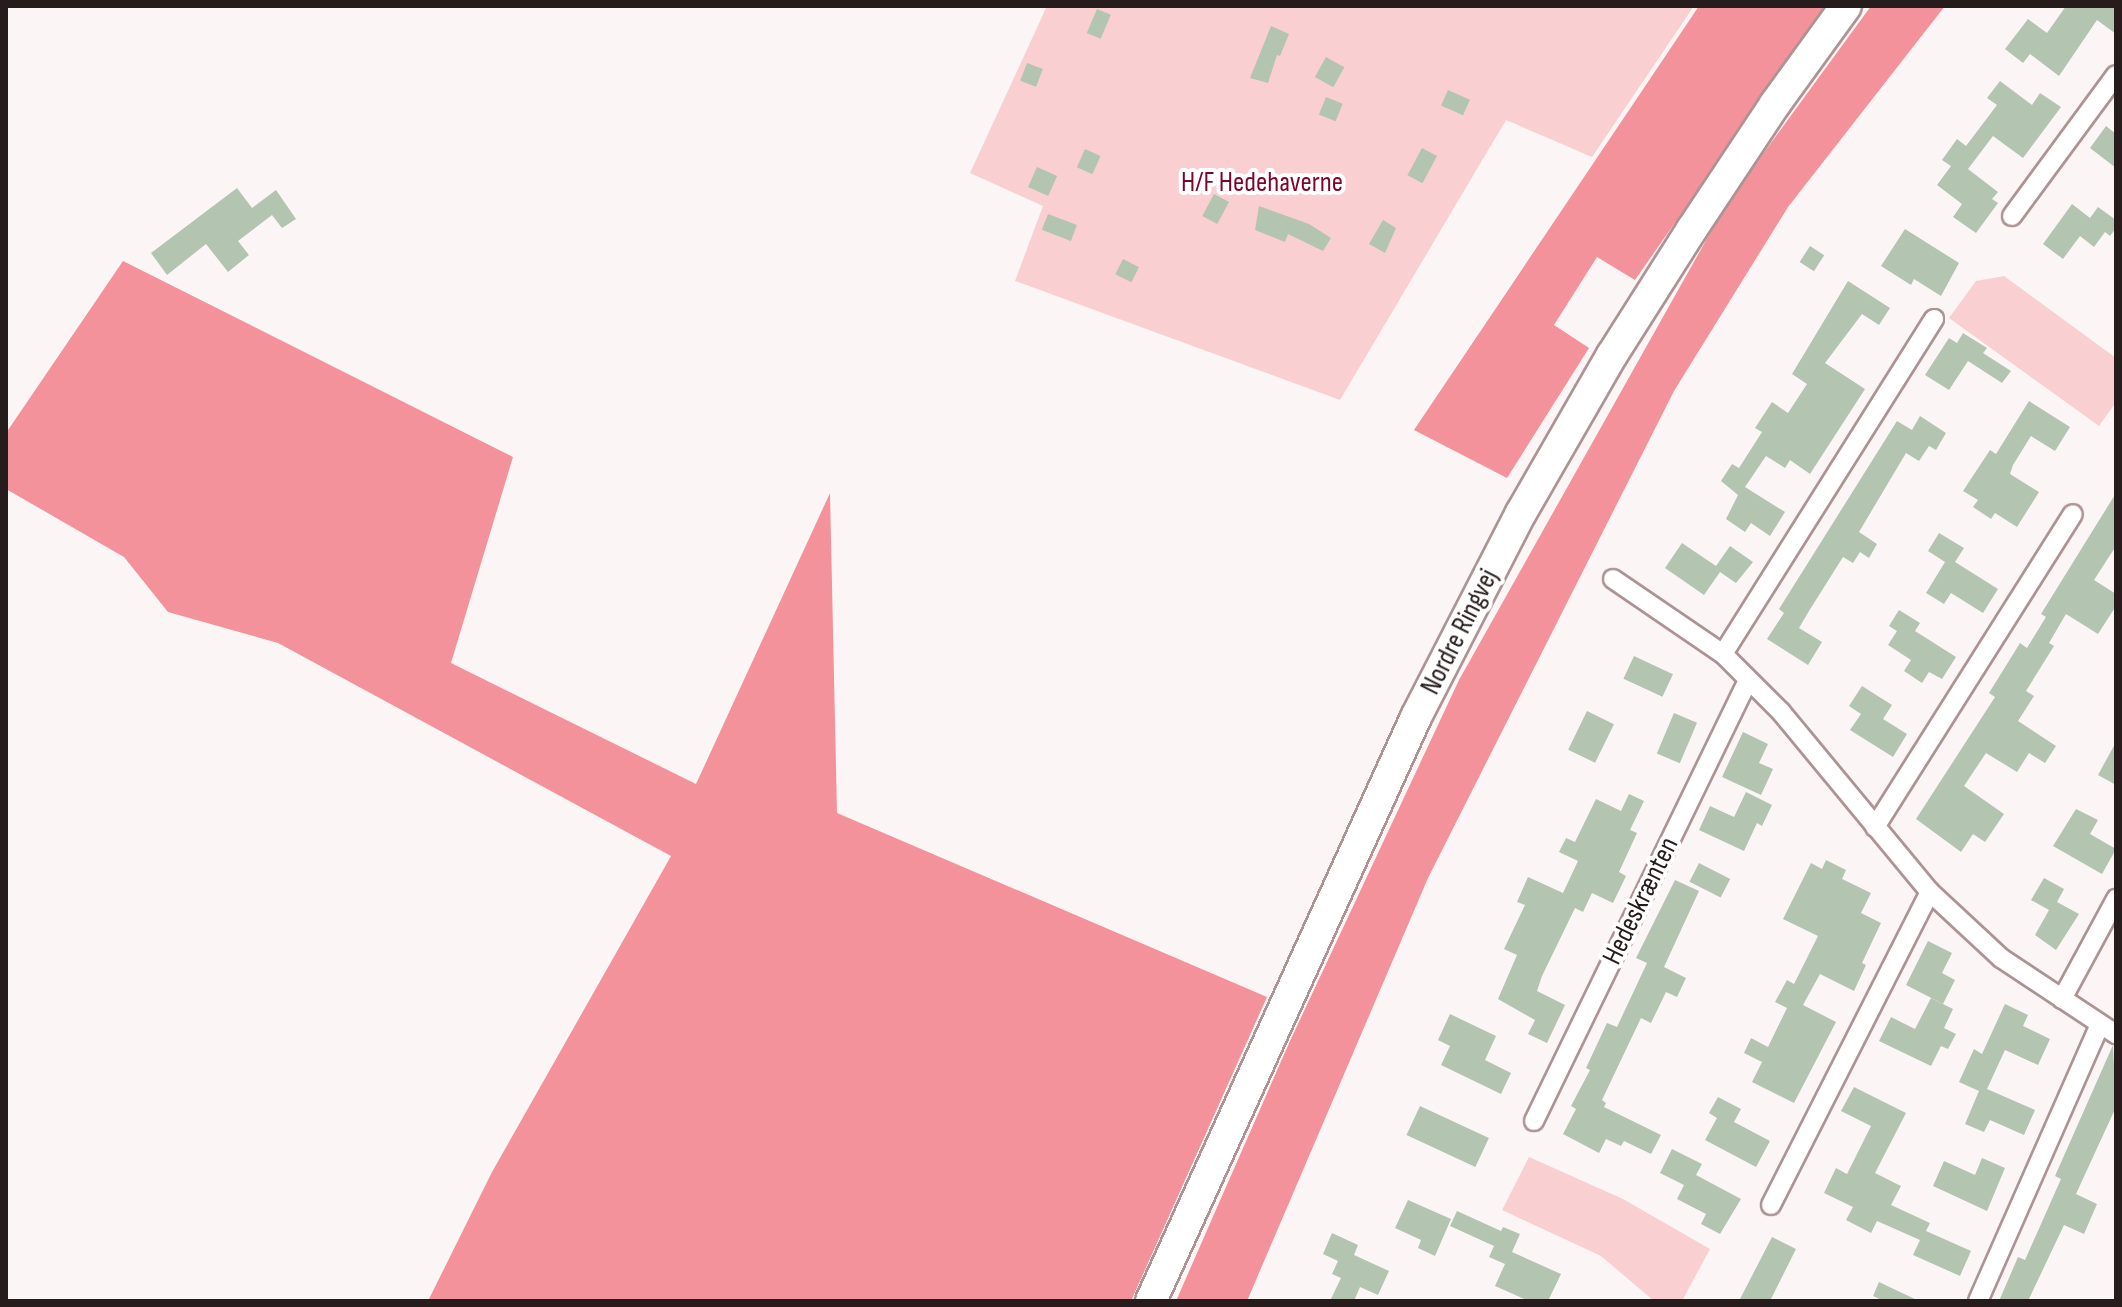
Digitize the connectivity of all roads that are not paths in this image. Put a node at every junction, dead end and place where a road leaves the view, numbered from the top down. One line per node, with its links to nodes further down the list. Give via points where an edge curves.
1 (1846, 6): 16 (main road, Nordre Ringvej, via 1692,229 1521,513 1416,717)
2 (2116, 75): 3 (street)
3 (2012, 216)
4 (1934, 319): 7 (street)
5 (2073, 514): 9 (street)
6 (1613, 579): 7 (street)
7 (1723, 654): 8 (street)
8 (1748, 681): 9 (street, via 1781,712); 14 (street, Hedeskrænten)
9 (1875, 827): 10 (street)
10 (1930, 892): 12 (street, via 2001,958); 15 (street)
11 (2116, 899): 12 (street)
12 (2062, 999): 13 (street)
13 (2108, 1030): 17 (street)
14 (1534, 1121)
15 (1771, 1205)
16 (1151, 1301)
17 (1978, 1301)

